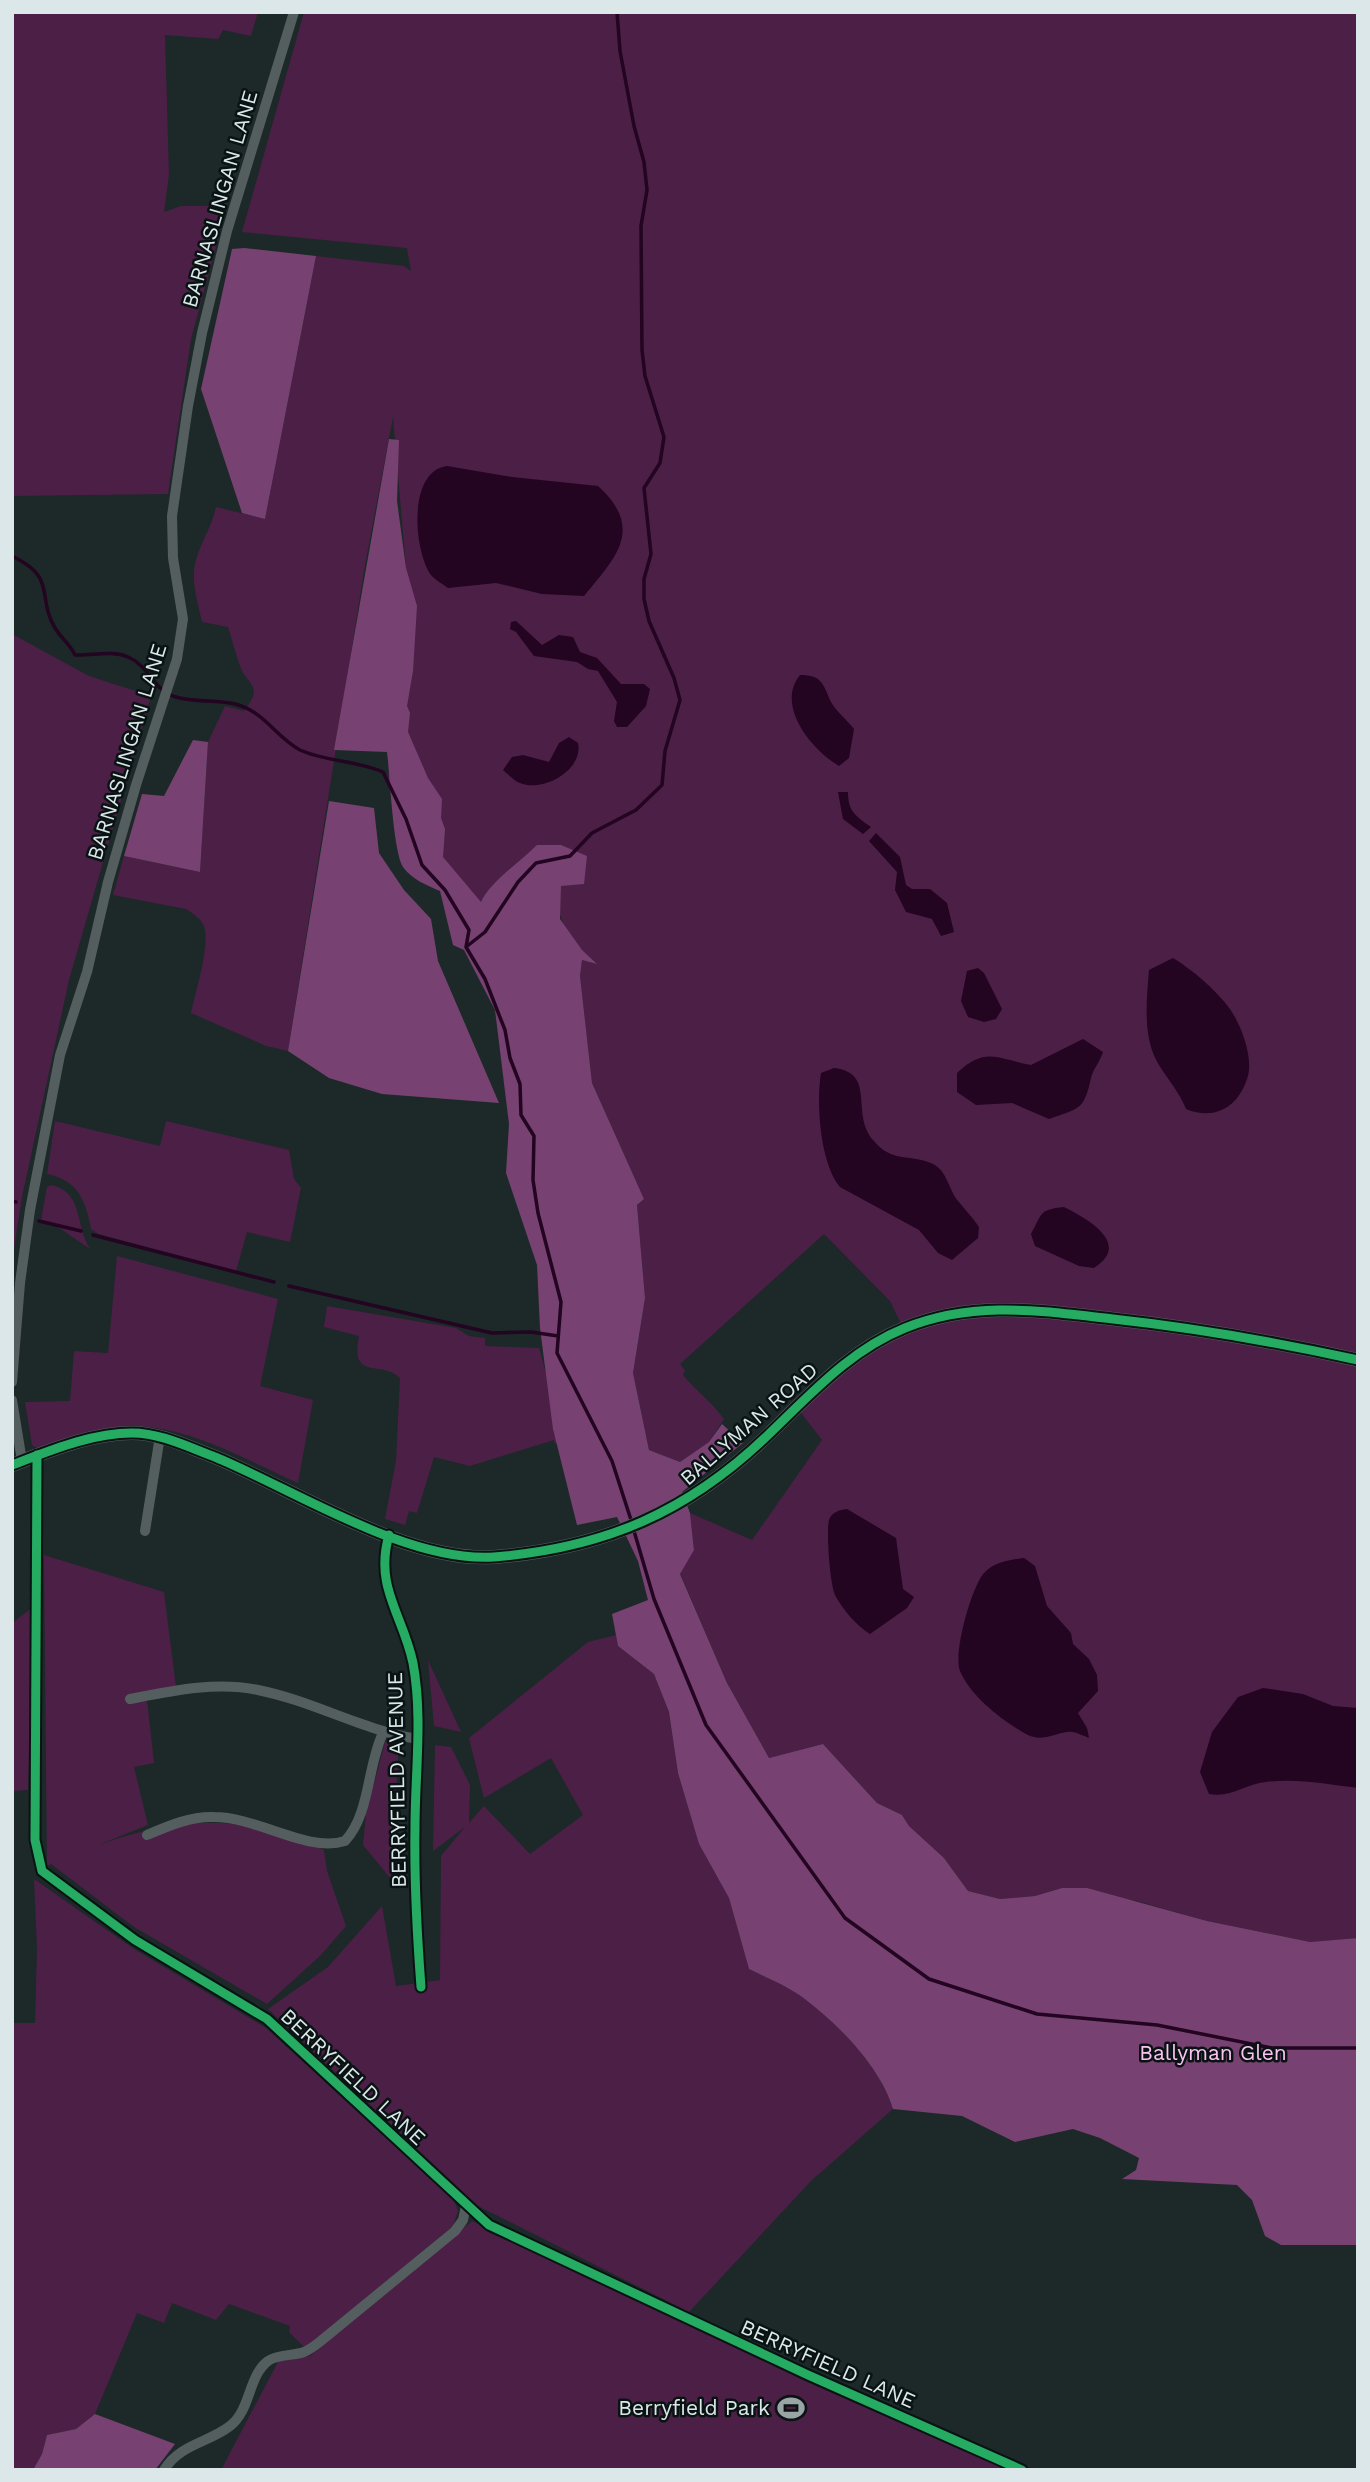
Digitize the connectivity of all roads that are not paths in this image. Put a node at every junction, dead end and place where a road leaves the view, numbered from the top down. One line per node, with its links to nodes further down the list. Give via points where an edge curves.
1 (294, 12): 3 (street, BARNASLINGAN LANE, via 227,231 188,406 172,516 183,619 177,659 60,1055 19,1283)
2 (1358, 1360): 9 (street, BALLYMAN ROAD, via 1211,1329 1045,1311 982,1309 941,1316 864,1349 724,1474 650,1520 569,1545 492,1557 438,1551)
3 (12, 1382)
4 (12, 1400): 7 (street)
5 (160, 1436): 6 (street, BALLYMAN ROAD, via 102,1437); 8 (street); 9 (street, BALLYMAN ROAD, via 266,1478)
6 (37, 1455): 7 (street, BALLYMAN ROAD); 15 (street, BERRYFIELD LANE, via 36,1840 41,1871 135,1940 267,2020)
7 (17, 1463)
8 (145, 1531)
9 (389, 1535): 12 (street, BERRYFIELD AVENUE, via 383,1568 412,1662)
10 (130, 1699): 11 (street, via 193,1688 257,1689)
11 (383, 1733): 12 (street); 13 (street, via 374,1751 360,1819 345,1841 321,1845 259,1824 212,1816)
12 (418, 1739): 14 (street, BERRYFIELD AVENUE, via 415,1871)
13 (147, 1835)
14 (421, 1987)
15 (466, 2206): 16 (street, via 455,2231 322,2340 306,2351 264,2364 244,2410 231,2425 188,2446 171,2458); 17 (street, BERRYFIELD LANE, via 489,2225 578,2269)
16 (164, 2470)
17 (1022, 2470)

